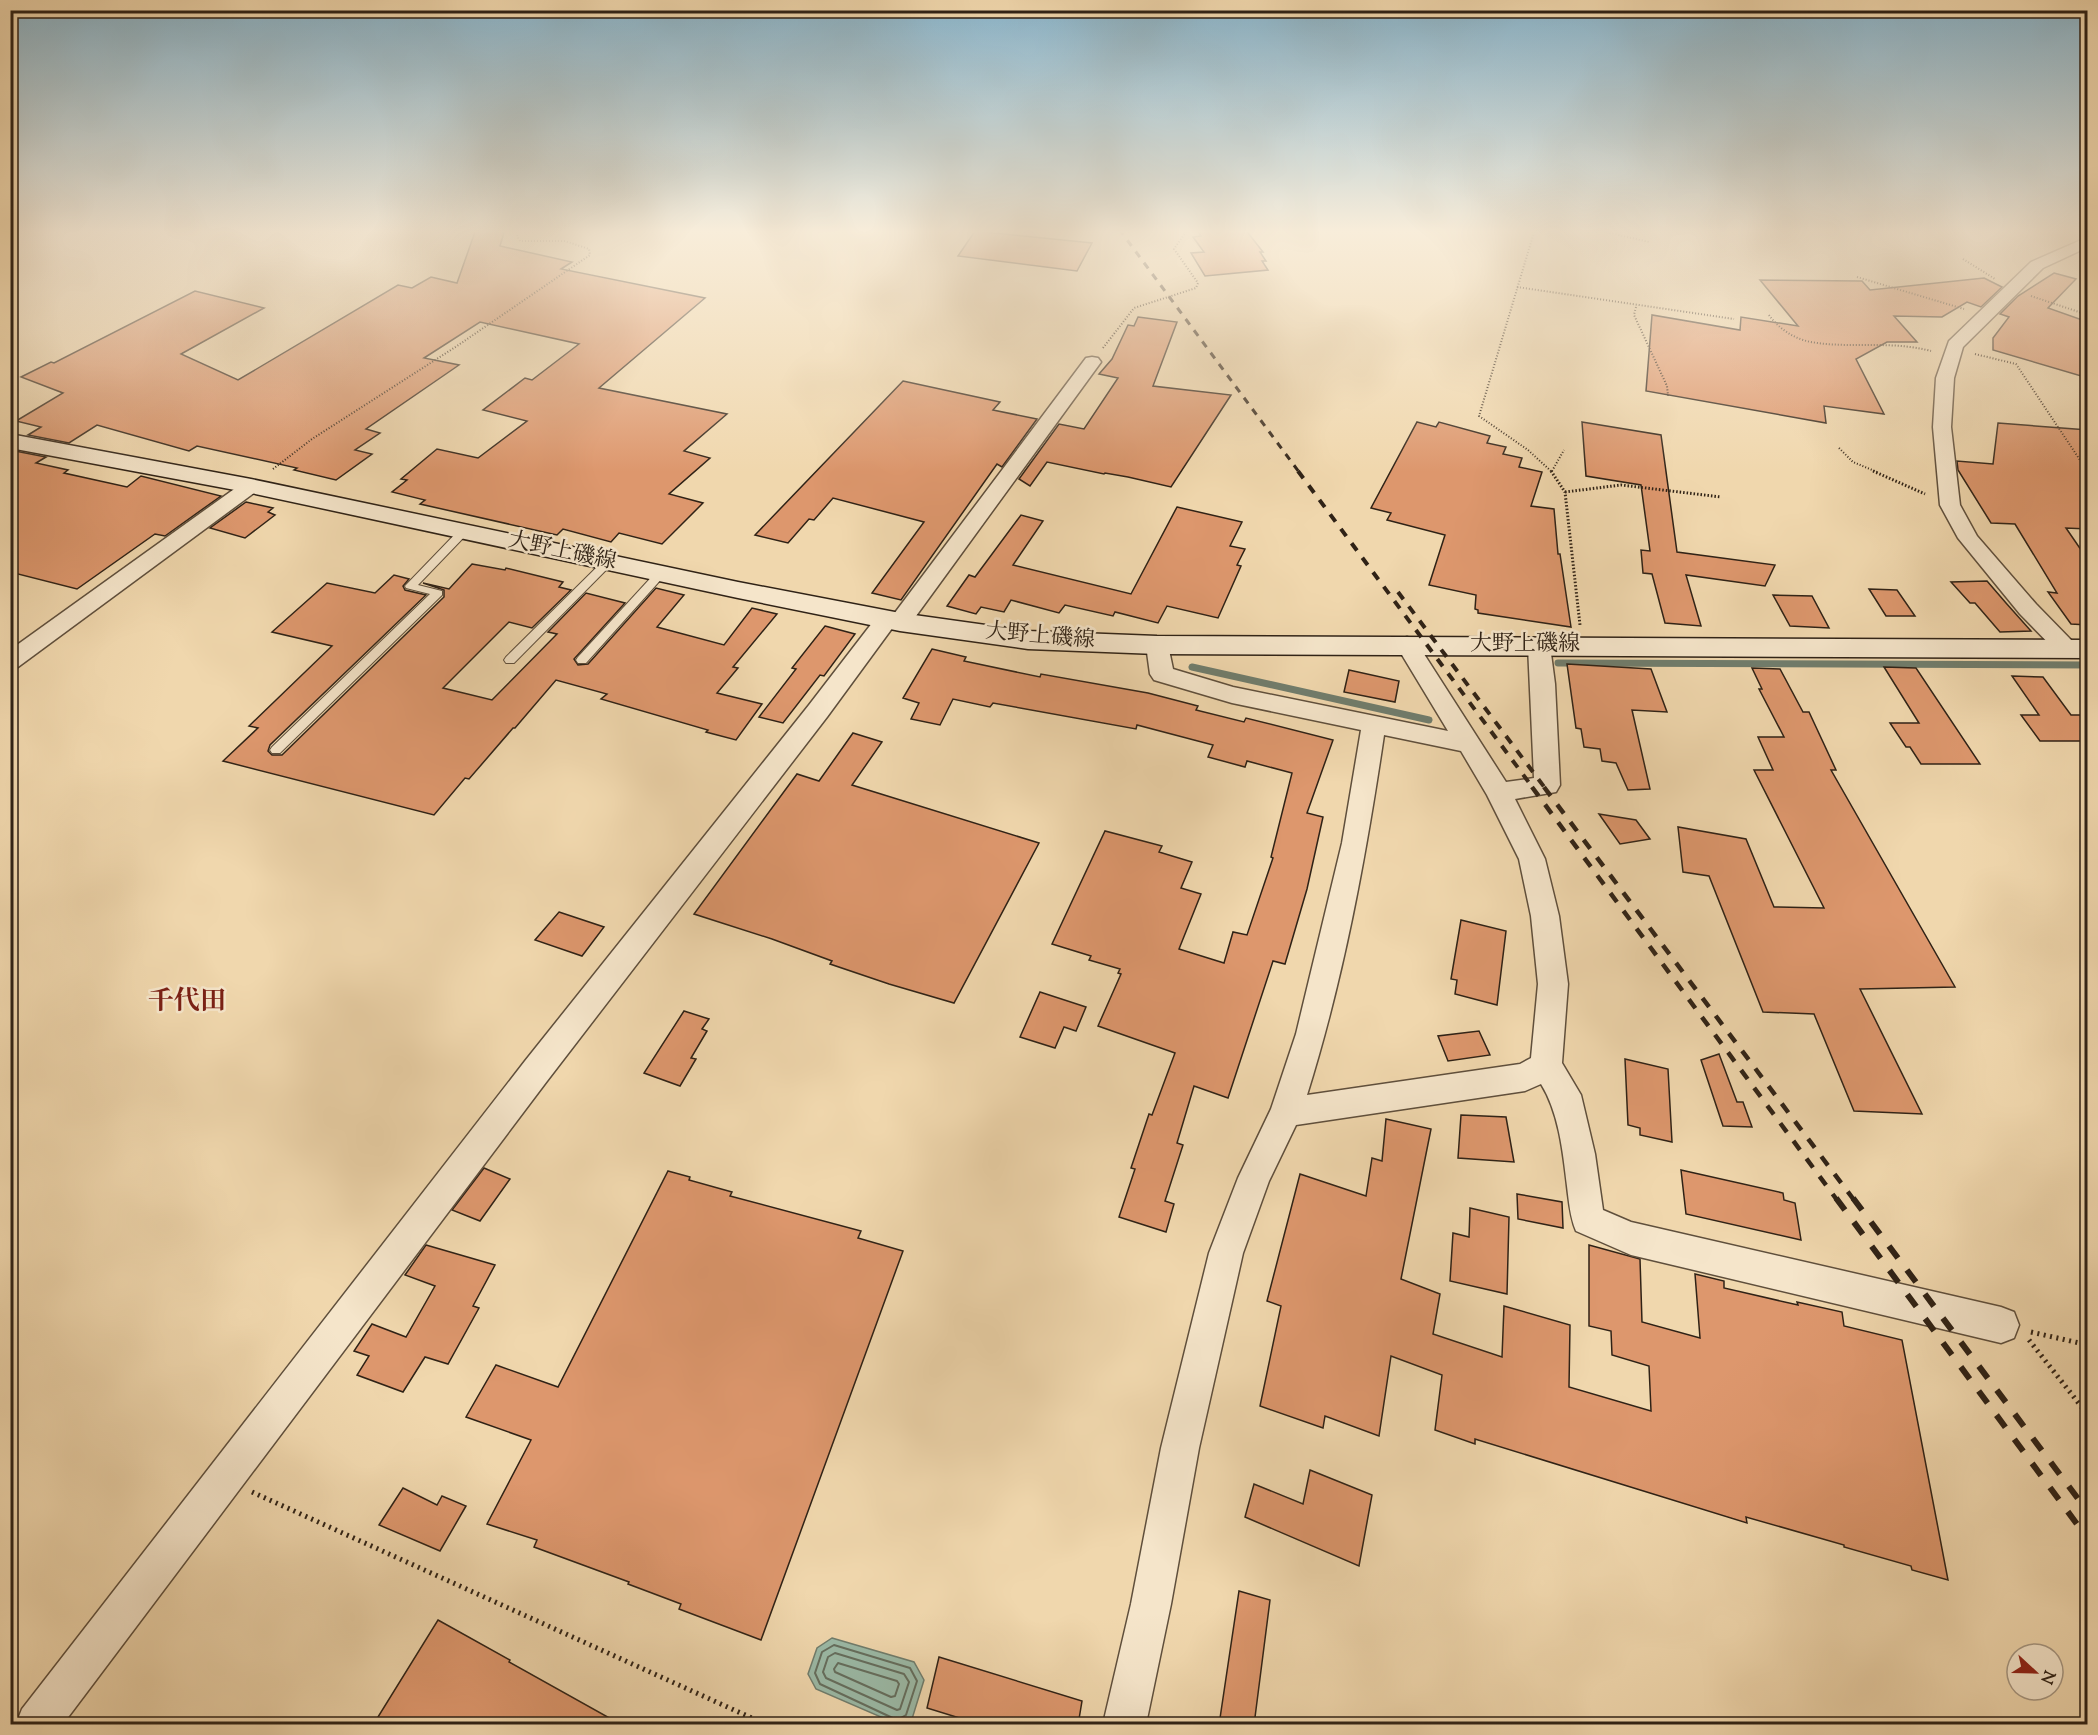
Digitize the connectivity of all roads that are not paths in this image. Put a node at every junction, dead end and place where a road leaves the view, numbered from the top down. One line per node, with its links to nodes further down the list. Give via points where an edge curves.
1 (1990, 310): 12 (street, via 1953,352 1945,378 1942,427 1950,505 1968,538 1993,570)
2 (1092, 362): 8 (street)
3 (10, 441): 4 (main road, 大野上磯線)
4 (251, 486): 5 (main road, 大野上磯線); 15 (street)
5 (464, 531): 6 (main road, 大野上磯線); 18 (lane, via 410,586 438,593)
6 (608, 562): 7 (main road, 大野上磯線); 13 (lane)
7 (661, 573): 8 (main road, 大野上磯線); 14 (lane)
8 (893, 620): 9 (main road, 大野上磯線, via 1028,640); 23 (street, via 536,1071)
9 (1156, 645): 10 (main road, 大野上磯線); 16 (street, via 1162,674 1232,695)
10 (1407, 645): 11 (main road, 大野上磯線); 17 (street)
11 (1539, 646): 12 (main road, 大野上磯線); 19 (street, via 1546,785)
12 (2077, 649)
13 (510, 660)
14 (582, 660)
15 (10, 662)
16 (1374, 724): 17 (street); 21 (street, via 1355,843 1311,1034)
17 (1469, 744): 19 (street)
18 (276, 750)
19 (1499, 792): 20 (street, via 1532,859 1545,916 1553,984)
20 (1546, 1065): 21 (street, via 1525,1077); 22 (street, via 1565,1095 1579,1154 1588,1220 1631,1238)
21 (1286, 1112): 24 (street, via 1254,1179 1226,1253 1180,1448)
22 (2001, 1325)
23 (37, 1725)
24 (1124, 1725)

